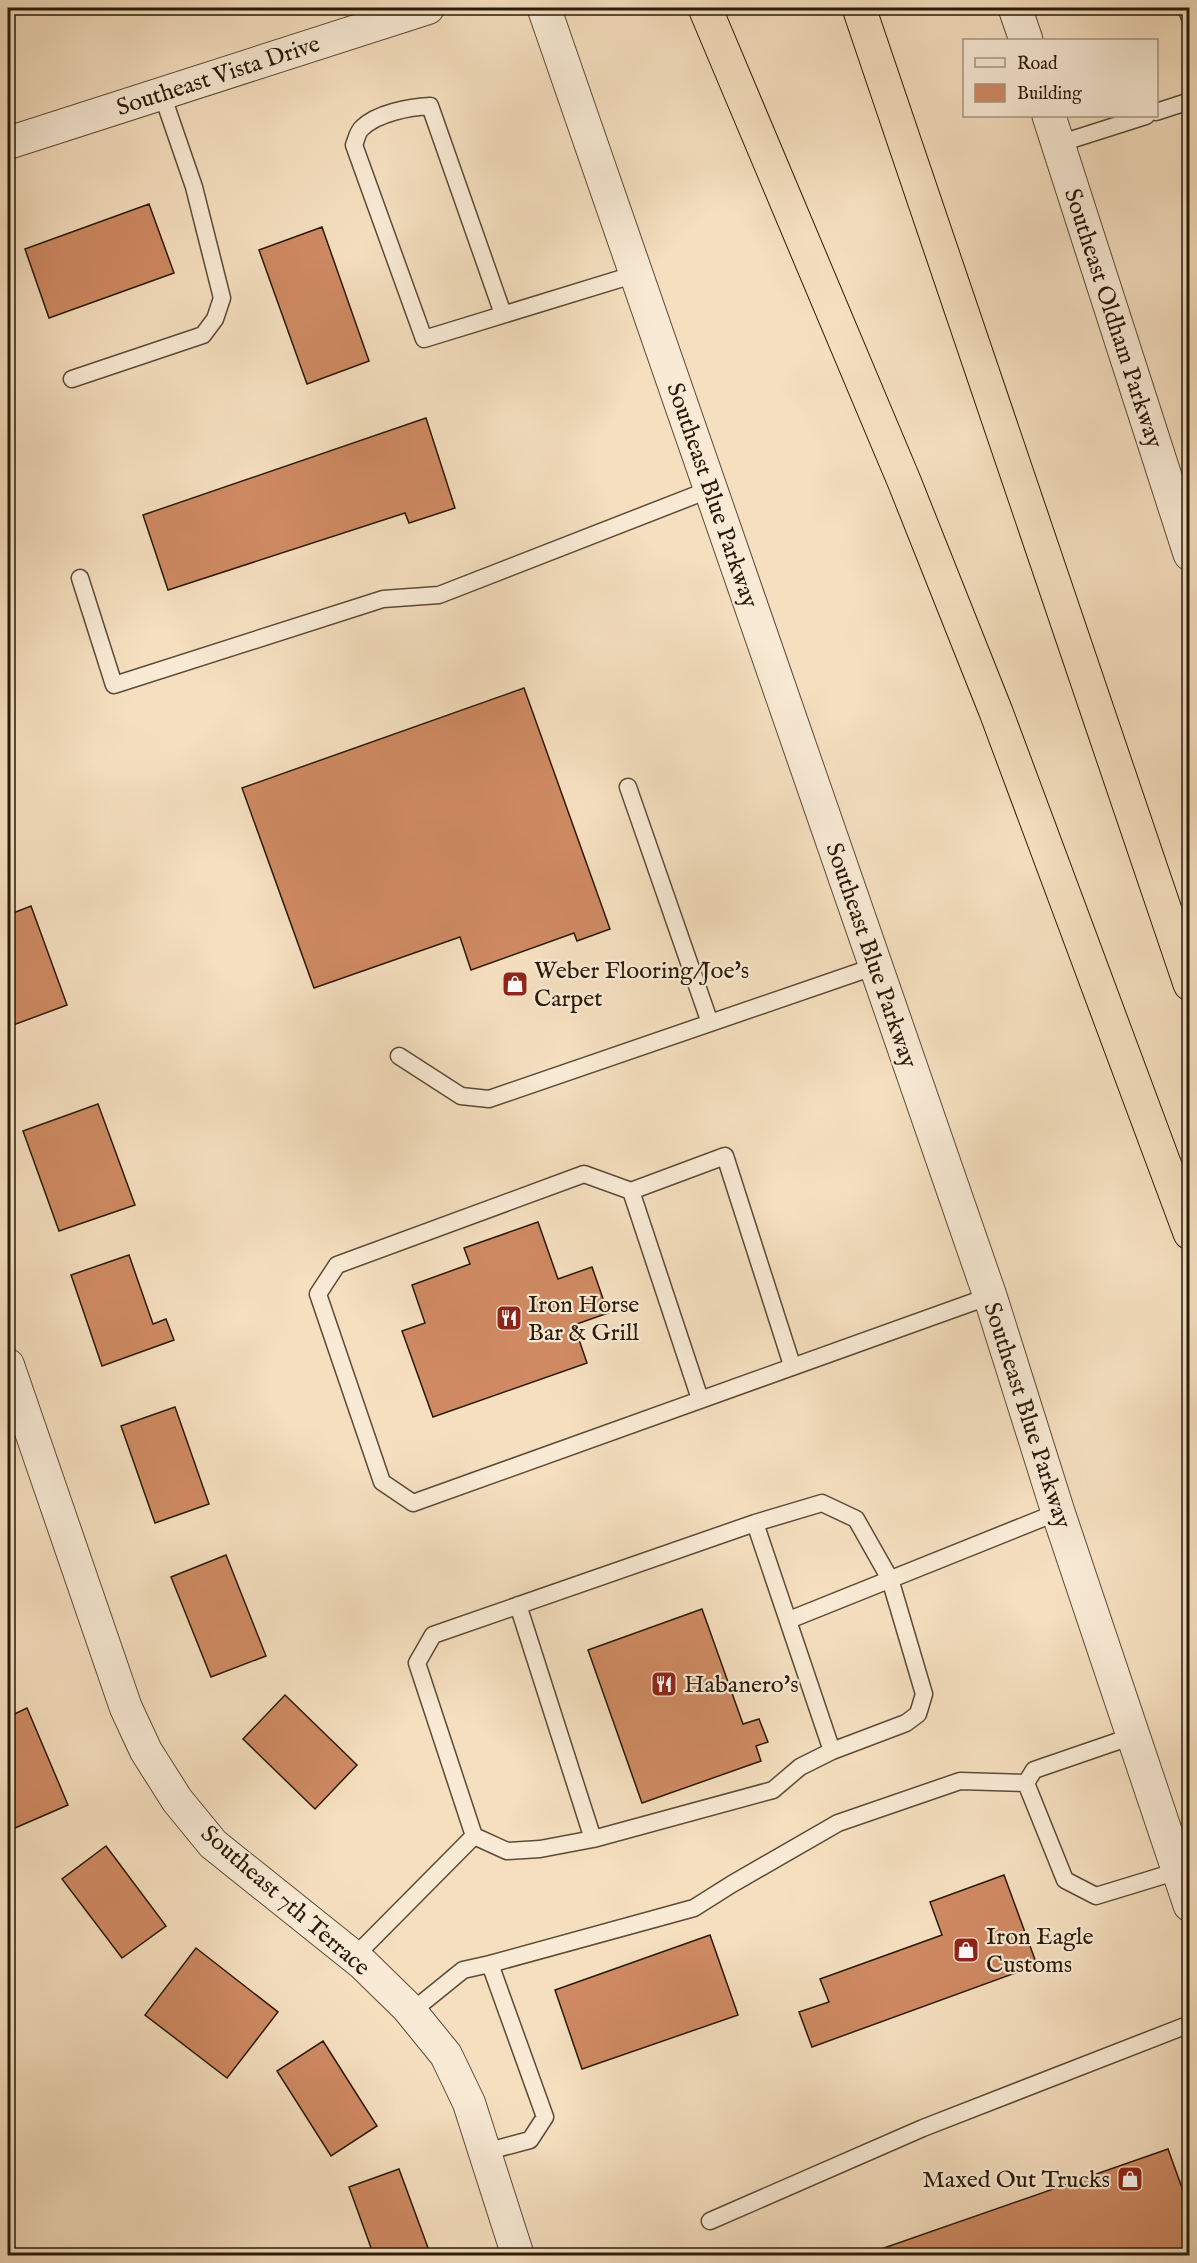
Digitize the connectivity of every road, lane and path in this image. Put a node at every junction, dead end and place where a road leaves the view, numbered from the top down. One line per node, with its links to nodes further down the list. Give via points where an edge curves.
1 (428, 8): 9 (street, Southeast Vista Drive)
2 (544, 8): 15 (street, Southeast Blue Parkway)
3 (705, 8): 27 (highway, via 904,481 996,712)
4 (859, 8): 23 (highway)
5 (1015, 8): 8 (street)
6 (1186, 8): 7 (lane)
7 (1190, 18)
8 (1026, 39)
9 (162, 94): 14 (street, Southeast Vista Drive); 17 (lane, via 194,187 222,298 215,319 203,335)
10 (1190, 101): 11 (lane)
11 (1158, 111)
12 (1139, 117): 13 (lane)
13 (1054, 130): 19 (street, Southeast Oldham Parkway)
14 (8, 143)
15 (636, 274): 16 (lane); 18 (street, Southeast Blue Parkway)
16 (503, 314): 16 (lane, via 424,339 354,145 361,128 407,107 430,106)
17 (72, 379)
18 (711, 489): 20 (lane, via 439,595 383,599 114,685); 22 (street, Southeast Blue Parkway)
19 (1190, 554)
20 (80, 578)
21 (628, 788): 24 (lane)
22 (876, 966): 24 (lane); 28 (street, Southeast Blue Parkway)
23 (1190, 984)
24 (710, 1023): 25 (lane, via 489,1099 461,1096)
25 (399, 1056)
26 (631, 1191): 30 (lane, via 725,1156); 31 (lane); 31 (lane, via 584,1174 337,1265 318,1294 382,1482 413,1503)
27 (1190, 1233)
28 (990, 1296): 30 (lane); 32 (street, Southeast Blue Parkway)
29 (8, 1365): 44 (street, Southeast 7th Terrace, via 126,1708 146,1751 177,1800 213,1844)
30 (792, 1365): 31 (lane)
31 (700, 1399)
32 (1058, 1512): 34 (lane); 37 (street, Southeast Blue Parkway)
33 (755, 1523): 34 (lane, via 822,1503 856,1520); 35 (lane); 36 (lane)
34 (890, 1579): 36 (lane); 38 (lane, via 924,1694 918,1714 906,1723)
35 (518, 1605): 40 (lane, via 433,1635 417,1663); 41 (lane)
36 (789, 1620): 38 (lane)
37 (1132, 1736): 39 (lane, via 1034,1770); 42 (street, Southeast Blue Parkway)
38 (832, 1751): 41 (lane, via 800,1767 773,1790)
39 (1026, 1783): 42 (lane, via 1065,1880 1096,1896); 45 (lane, via 960,1781 838,1823 694,1908)
40 (474, 1836): 41 (lane, via 507,1851); 44 (lane)
41 (593, 1839)
42 (1178, 1871): 43 (street, Southeast Blue Parkway)
43 (1190, 1905)
44 (354, 1957): 46 (street, Southeast 7th Terrace)
45 (490, 1964): 46 (lane, via 464,1970); 48 (lane, via 545,2117 531,2140)
46 (411, 2012): 48 (street, Southeast 7th Terrace, via 446,2055 469,2103)
47 (1190, 2024): 49 (lane, via 923,2128)
48 (485, 2152): 50 (street, Southeast 7th Terrace)
49 (710, 2221)
50 (518, 2256)

